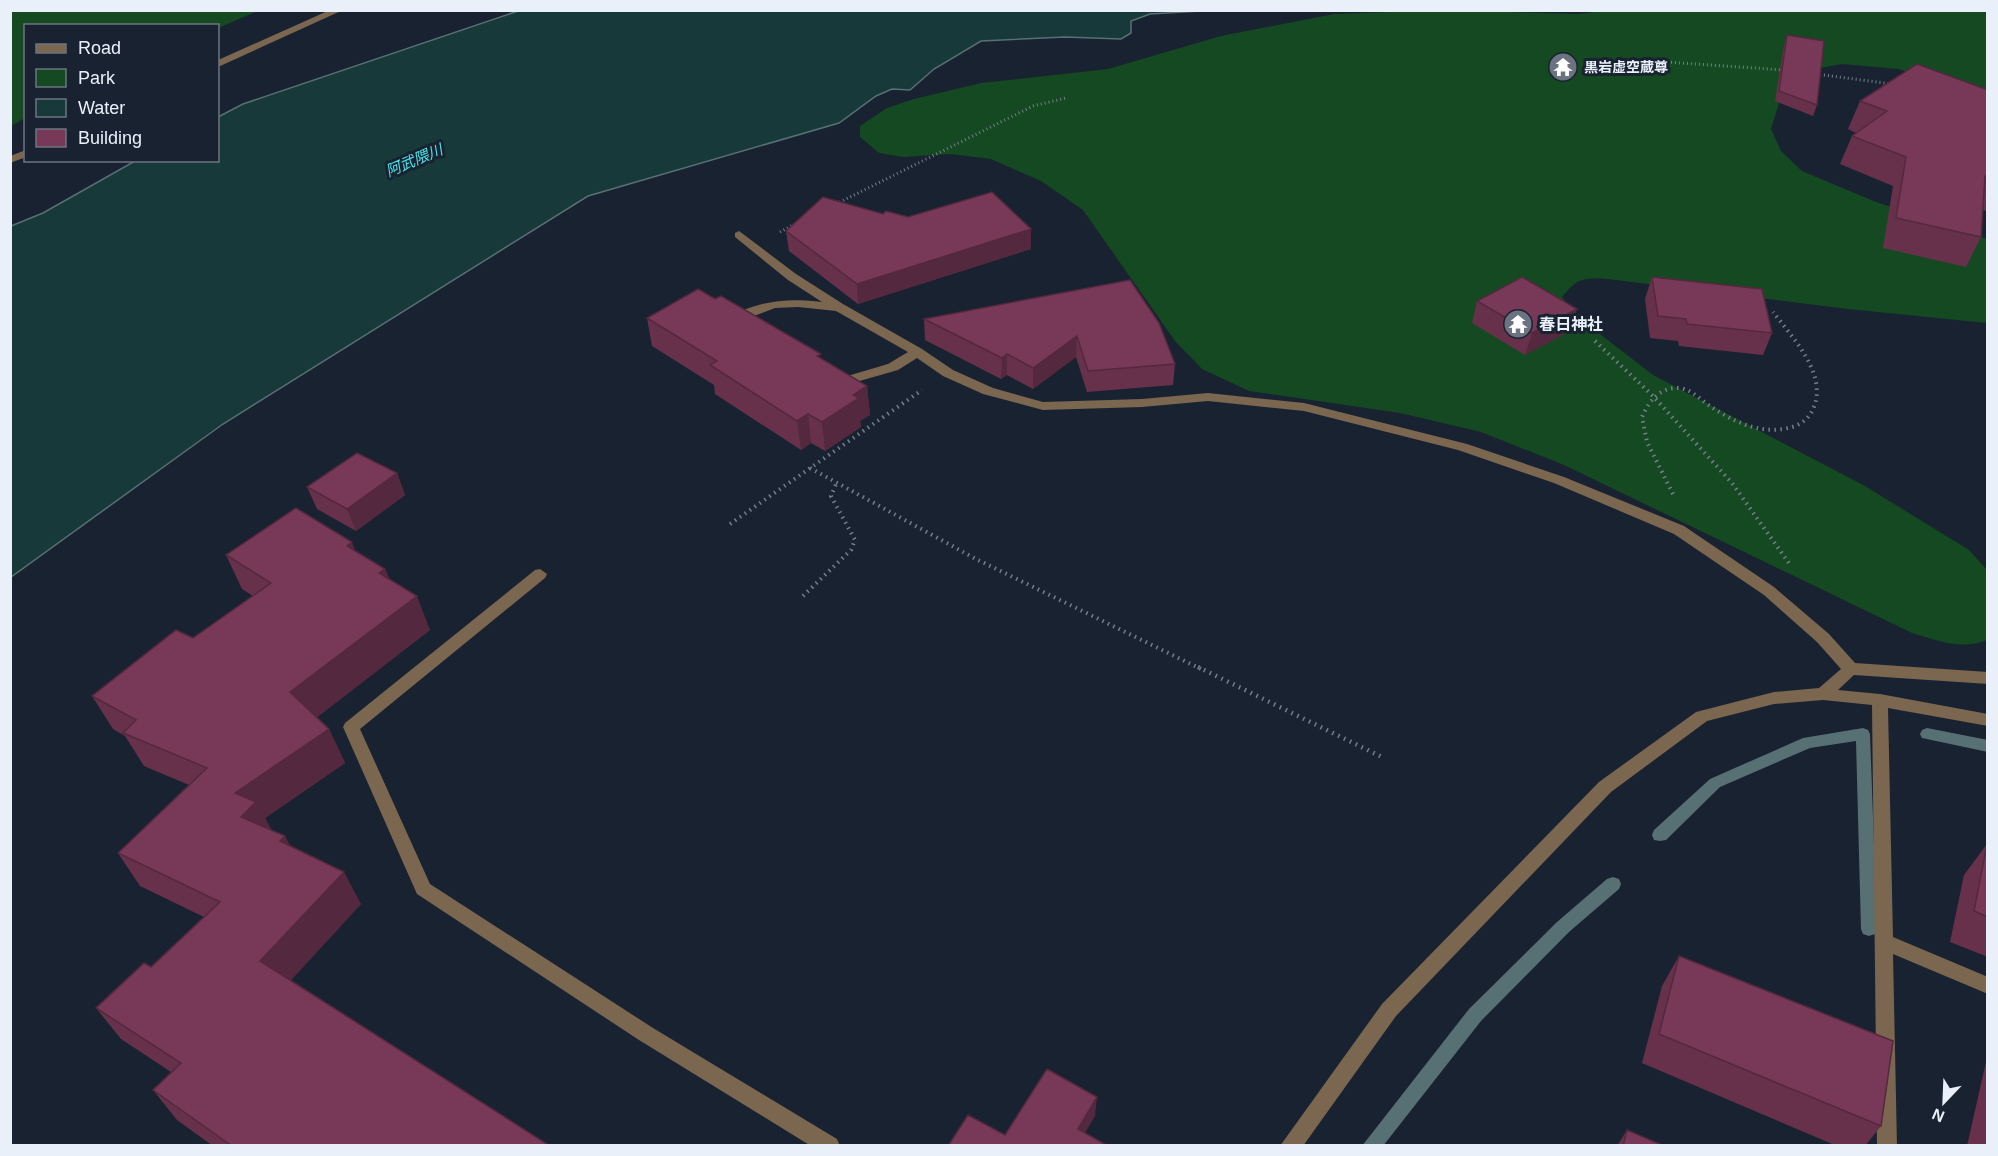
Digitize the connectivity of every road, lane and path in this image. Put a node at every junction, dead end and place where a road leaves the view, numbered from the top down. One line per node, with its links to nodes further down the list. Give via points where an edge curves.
1 (339, 10): 3 (street)
2 (1651, 61): 4 (path)
3 (219, 64)
4 (1787, 71)
5 (1809, 73): 6 (path)
6 (1897, 85)
7 (1066, 98): 10 (path, via 1033,106)
8 (24, 154): 9 (street)
9 (10, 160)
10 (826, 208)
11 (805, 219): 13 (path)
12 (739, 235): 13 (street)
13 (752, 245): 14 (street)
14 (839, 307): 16 (street, via 782,302 759,306); 18 (street)
15 (1773, 312): 21 (path, via 1816,379 1818,403 1800,424 1767,431 1741,424 1679,388)
16 (740, 316)
17 (1596, 341): 21 (path)
18 (917, 352): 19 (street); 20 (street, via 893,367)
19 (948, 373): 22 (path); 25 (street, via 988,391 1043,406 1142,404 1208,397 1304,407 1462,447 1559,480)
20 (849, 380)
21 (1653, 396): 25 (path, via 1642,417 1647,442 1680,508); 26 (path, via 1732,483)
22 (810, 468): 23 (path); 24 (path)
23 (837, 482): 28 (path, via 831,496 855,540 851,550); 34 (path, via 976,559)
24 (730, 524)
25 (1679, 530): 29 (street, via 1769,591 1823,638)
26 (1793, 569)
27 (540, 574): 37 (street, via 351,728 423,890 646,1034)
28 (803, 596)
29 (1851, 669): 30 (street); 31 (street)
30 (1988, 678)
31 (1823, 694): 32 (street); 38 (street, via 1774,698 1702,716 1605,787 1389,1010)
32 (1880, 700): 33 (street); 35 (street)
33 (1988, 720)
34 (1384, 758)
35 (1884, 942): 36 (street); 39 (street)
36 (1988, 986)
37 (830, 1146)
38 (1290, 1146)
39 (1887, 1146)

